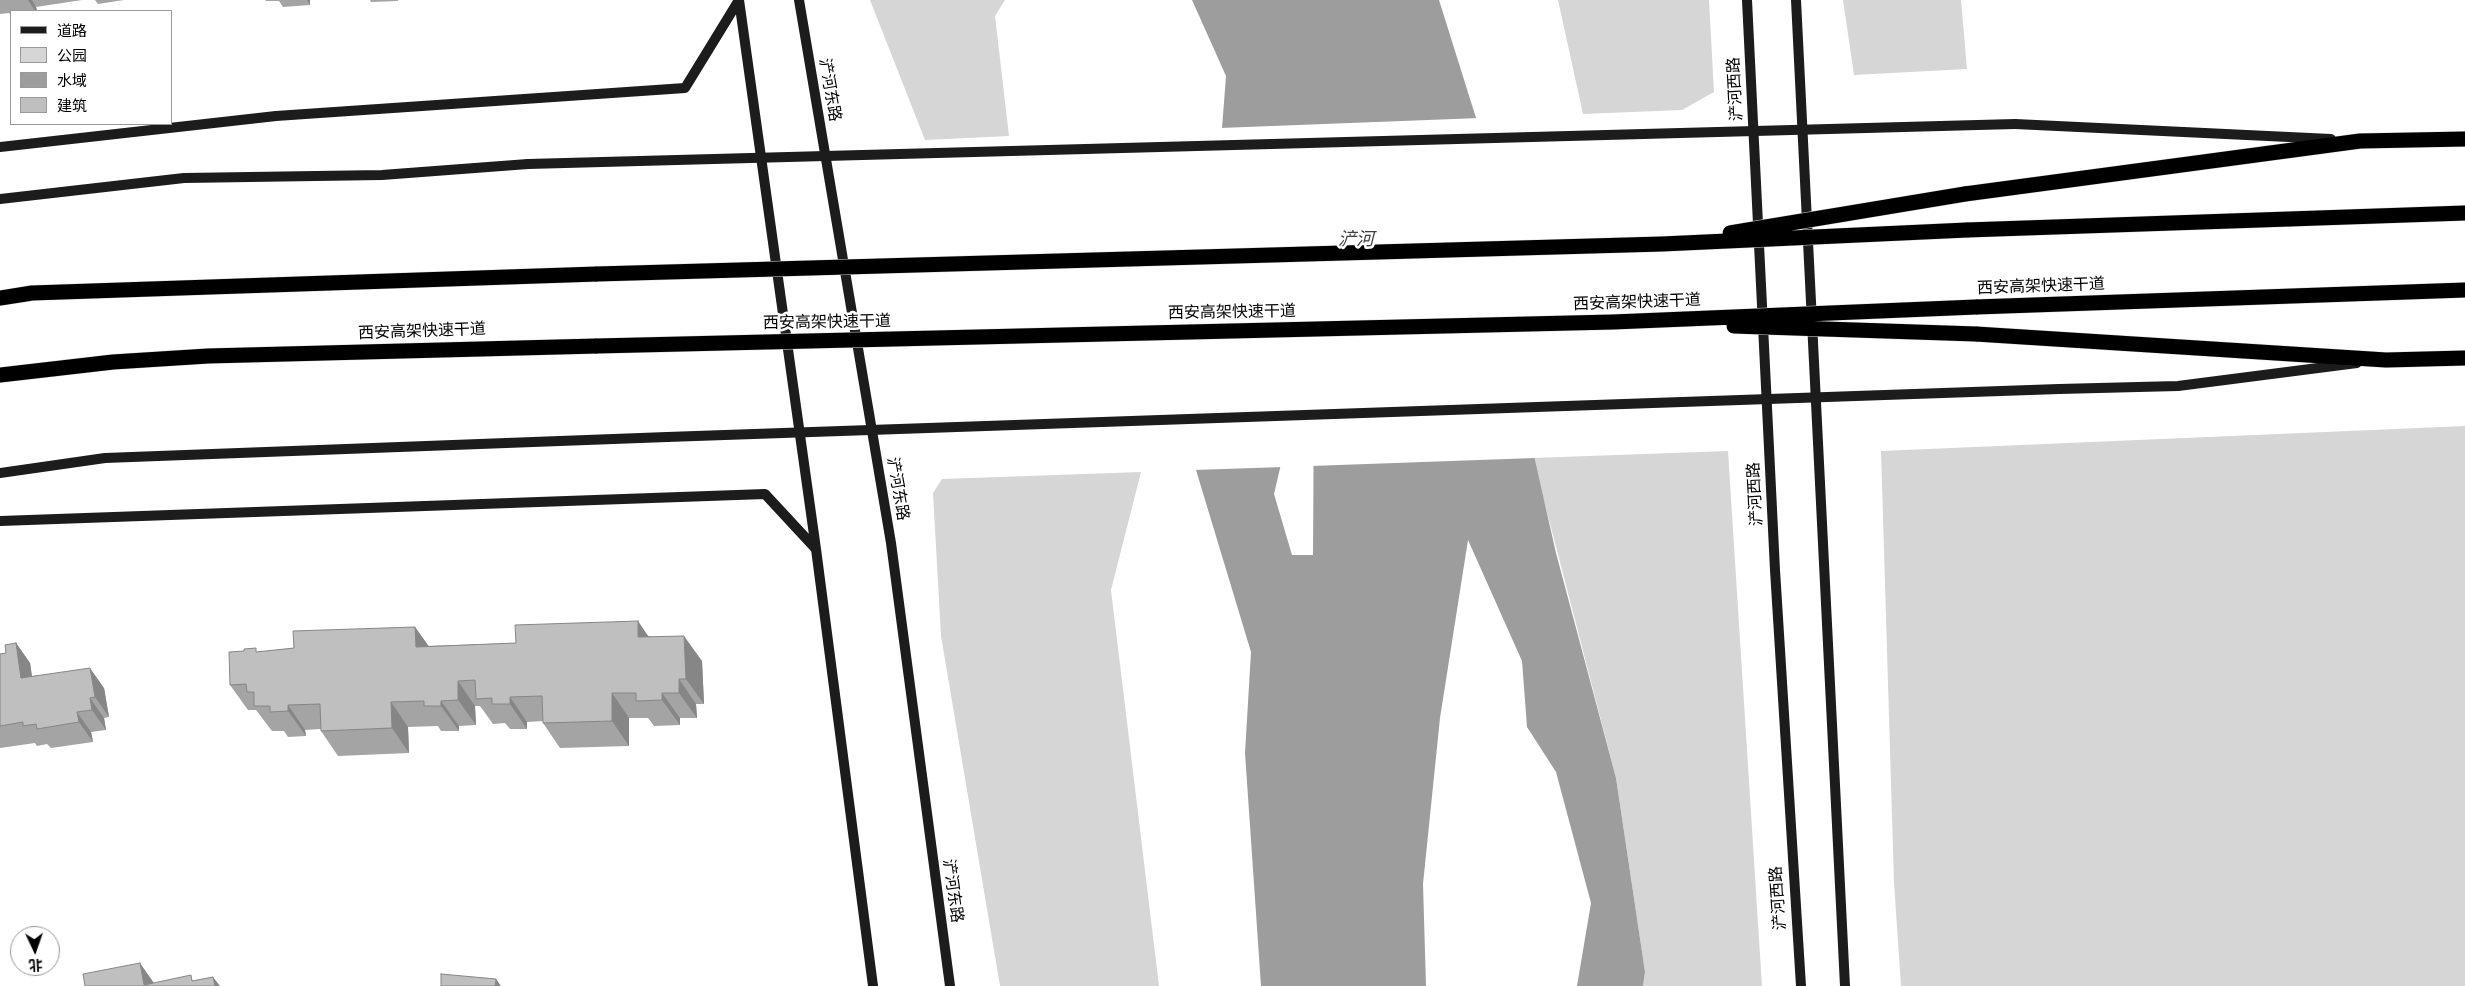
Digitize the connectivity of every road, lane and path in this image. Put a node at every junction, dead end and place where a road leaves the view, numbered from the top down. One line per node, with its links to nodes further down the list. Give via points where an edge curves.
1 (739, 0): 7 (main road, via 685,88 276,116); 19 (main road)
2 (799, 0): 21 (main road, 浐河东路, via 891,543)
3 (1746, 0): 22 (main road, 浐河西路, via 1774,570)
4 (1796, 0): 23 (main road)
5 (2465, 139): 6 (highway)
6 (2360, 141): 8 (main road, bridge, via 2015,124 528,164 382,175 184,178); 10 (highway, bridge, via 1965,194)
7 (0, 147)
8 (0, 199)
9 (2465, 213): 10 (highway, bridge)
10 (1662, 244): 12 (highway, bridge, via 32,292)
11 (2465, 290): 13 (highway, 西安高架快速干道, bridge)
12 (0, 298)
13 (1613, 322): 15 (highway, bridge, via 1976,334); 16 (highway, 西安高架快速干道, bridge, via 208,356 113,362)
14 (2465, 358): 15 (highway)
15 (2386, 360): 17 (main road, bridge, via 2178,386 105,458)
16 (0, 375)
17 (0, 473)
18 (0, 521): 19 (main road, via 765,494)
19 (816, 549): 20 (main road)
20 (873, 986)
21 (950, 986)
22 (1801, 986)
23 (1845, 986)

